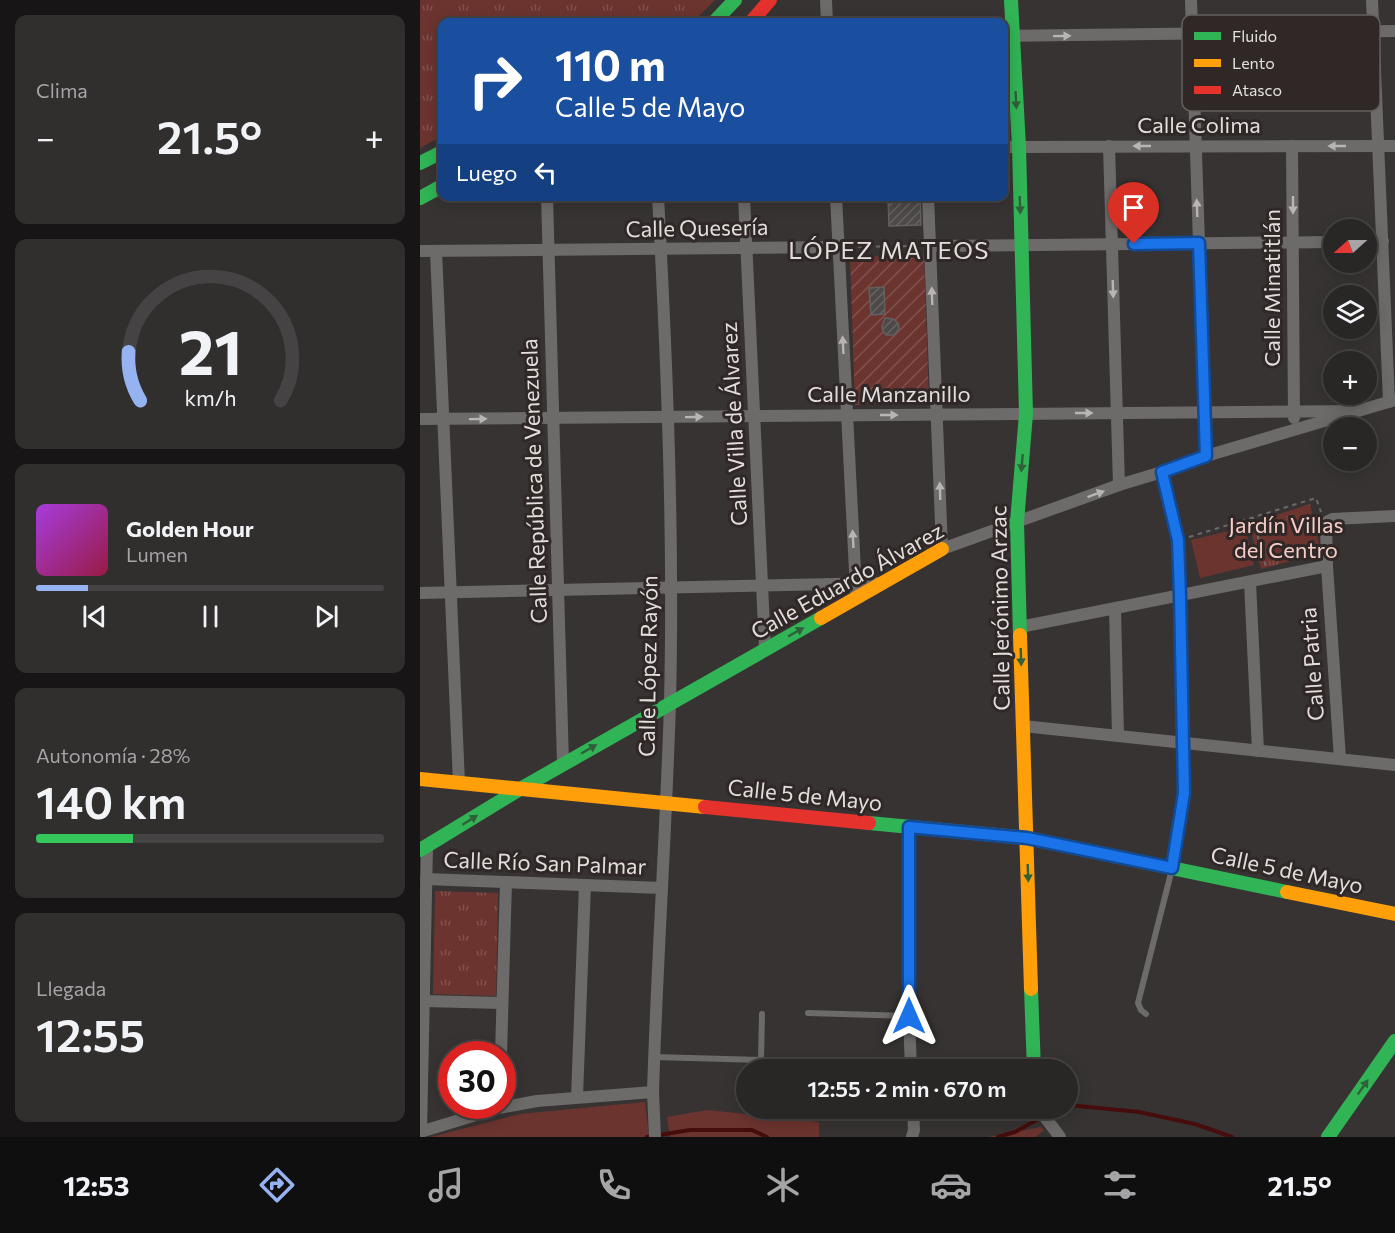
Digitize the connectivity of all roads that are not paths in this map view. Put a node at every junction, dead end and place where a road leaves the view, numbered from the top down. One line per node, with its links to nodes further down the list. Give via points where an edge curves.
1 (735, 0): 9 (street)
2 (770, 0): 10 (street)
3 (826, 0): 11 (street)
4 (1011, 0): 13 (street, Calle Jerónimo Arzac)
5 (1191, 0): 7 (street)
6 (1372, 0): 8 (street)
7 (1191, 15)
8 (1373, 15)
9 (718, 18)
10 (754, 18)
11 (827, 18)
12 (1182, 34): 13 (street, one-way to 12)
13 (1008, 36): 21 (street, Calle Jerónimo Arzac, one-way to 21)
14 (1194, 111): 16 (street)
15 (1377, 111): 18 (street)
16 (1195, 146): 17 (street, Calle Colima); 22 (street, Calle Colima, one-way to 22); 36 (street, one-way to 16)
17 (1292, 146): 18 (street, Calle Colima, one-way to 17); 34 (street, Calle Minatitlán, one-way to 34)
18 (1378, 146): 19 (street, Calle Colima); 33 (street)
19 (1395, 146)
20 (1008, 147): 21 (street, Calle Colima)
21 (1019, 147): 22 (street, Calle Colima); 38 (street, Calle Jerónimo Arzac, one-way to 38)
22 (1109, 147): 37 (street)
23 (438, 154): 24 (street)
24 (420, 163)
25 (438, 188): 26 (street)
26 (420, 198)
27 (547, 201): 43 (street, Calle República de Venezuela)
28 (658, 201): 42 (street, Calle López Rayón)
29 (744, 201): 41 (street, Calle Villa de Álvarez)
30 (836, 201): 40 (street)
31 (928, 201): 39 (street)
32 (1377, 241): 33 (street)
33 (1383, 241): 46 (street)
34 (1293, 242): 35 (street); 36 (street); 47 (street, Calle Minatitlán)
35 (1323, 242)
36 (1199, 243): 37 (street); 49 (street)
37 (1112, 244): 38 (street); 50 (street, one-way to 50)
38 (1022, 245): 39 (street); 51 (street, Calle Jerónimo Arzac)
39 (930, 246): 53 (street, one-way to 39)
40 (838, 247): 41 (street, Calle Quesería); 52 (street, one-way to 40)
41 (746, 248): 42 (street, Calle Quesería); 54 (street, Calle Villa de Álvarez)
42 (661, 249): 43 (street, Calle Quesería); 55 (street, Calle López Rayón)
43 (548, 250): 45 (street, Calle Quesería); 56 (street, Calle República de Venezuela)
44 (420, 251): 45 (street, Calle Quesería)
45 (436, 251): 58 (street)
46 (1392, 401): 48 (street, Calle Eduardo Álvarez)
47 (1294, 411): 48 (street, Calle Manzanillo); 49 (street, Calle Manzanillo); 59 (street, Calle Minatitlán)
48 (1358, 411): 59 (street, Calle Eduardo Álvarez)
49 (1205, 412): 50 (street, Calle Manzanillo); 60 (street)
50 (1117, 413): 51 (street, Calle Manzanillo, one-way to 50); 62 (street)
51 (1026, 414): 53 (street, Calle Manzanillo); 64 (street, Calle Jerónimo Arzac, one-way to 64)
52 (847, 415): 53 (street, Calle Manzanillo, one-way to 53); 54 (street, Calle Manzanillo); 71 (street, one-way to 52)
53 (936, 415): 65 (street, one-way to 53)
54 (754, 416): 55 (street, Calle Manzanillo, one-way to 54); 68 (street, Calle Villa de Álvarez)
55 (668, 417): 56 (street, Calle Manzanillo); 69 (street, Calle López Rayón)
56 (553, 418): 58 (street, Calle Manzanillo, one-way to 56); 70 (street, Calle República de Venezuela)
57 (420, 419): 58 (street, Calle Manzanillo)
58 (443, 419): 72 (street)
59 (1294, 430): 60 (street, Calle Eduardo Álvarez)
60 (1206, 456): 61 (street, Calle Eduardo Álvarez)
61 (1162, 472): 62 (street, Calle Eduardo Álvarez); 74 (street, via 1178,540)
62 (1119, 485): 64 (street, Calle Eduardo Álvarez, one-way to 62)
63 (1395, 516): 66 (street, Calle Patria, via 1328,521)
64 (1017, 522): 65 (street, Calle Eduardo Álvarez); 76 (street, Calle Jerónimo Arzac)
65 (942, 549): 71 (street, Calle Eduardo Álvarez, via 882,583)
66 (1327, 566): 67 (street); 83 (street, Calle Patria)
67 (1250, 582): 74 (street); 82 (street)
68 (762, 585): 69 (street); 71 (street); 77 (street, Calle Villa de Álvarez)
69 (671, 587): 70 (street); 78 (street, Calle López Rayón)
70 (558, 590): 72 (street); 84 (street, Calle República de Venezuela)
71 (856, 591): 77 (street, Calle Eduardo Álvarez, one-way to 71)
72 (450, 592): 73 (street); 87 (street)
73 (420, 593)
74 (1180, 596): 75 (street); 81 (street)
75 (1115, 609): 76 (street); 80 (street)
76 (1020, 627): 79 (street, Calle Jerónimo Arzac, one-way to 79)
77 (765, 650): 78 (street, Calle Eduardo Álvarez)
78 (670, 704): 84 (street, Calle Eduardo Álvarez, one-way to 78); 89 (street, Calle López Rayón)
79 (1023, 726): 80 (street); 91 (street, Calle Jerónimo Arzac)
80 (1118, 736): 81 (street)
81 (1184, 743): 82 (street); 93 (street, via 1184,793)
82 (1258, 751): 83 (street)
83 (1340, 759): 85 (street)
84 (563, 765): 88 (street, Calle Eduardo Álvarez)
85 (1395, 765)
86 (420, 779): 87 (street, Calle 5 de Mayo)
87 (459, 783): 88 (street, Calle 5 de Mayo)
88 (520, 789): 89 (street, Calle 5 de Mayo); 92 (street, Calle Eduardo Álvarez, one-way to 88)
89 (666, 803): 90 (street, Calle 5 de Mayo); 97 (street, Calle López Rayón)
90 (909, 827): 91 (street, Calle 5 de Mayo); 104 (street)
91 (1027, 838): 93 (street, Calle 5 de Mayo); 109 (street, Calle Jerónimo Arzac, one-way to 109)
92 (423, 848): 94 (street)
93 (1172, 868): 98 (street, Calle 5 de Mayo); 103 (lane, via 1138,1003)
94 (426, 879): 95 (street, Calle Río San Palmar); 99 (street)
95 (506, 882): 96 (street, Calle Río San Palmar); 100 (street)
96 (585, 885): 97 (street, Calle Río San Palmar); 111 (street)
97 (662, 888): 107 (street, Calle López Rayón)
98 (1395, 914)
99 (424, 1001): 100 (street); 117 (street)
100 (502, 1003): 105 (street)
101 (808, 1013): 104 (lane)
102 (762, 1014): 107 (lane, via 761,1060)
103 (1146, 1014)
104 (909, 1016): 108 (street)
105 (501, 1041)
106 (1395, 1041): 119 (street, one-way to 106)
107 (654, 1057): 110 (street, Calle López Rayón)
108 (911, 1059)
109 (1034, 1059)
110 (652, 1092): 111 (street); 116 (street, Calle López Rayón)
111 (577, 1097): 112 (street)
112 (516, 1104)
113 (462, 1119): 117 (street)
114 (914, 1119): 120 (street)
115 (1046, 1119): 118 (street)
116 (654, 1131)
117 (420, 1132)
118 (1058, 1134)
119 (1329, 1135)
120 (912, 1137)

